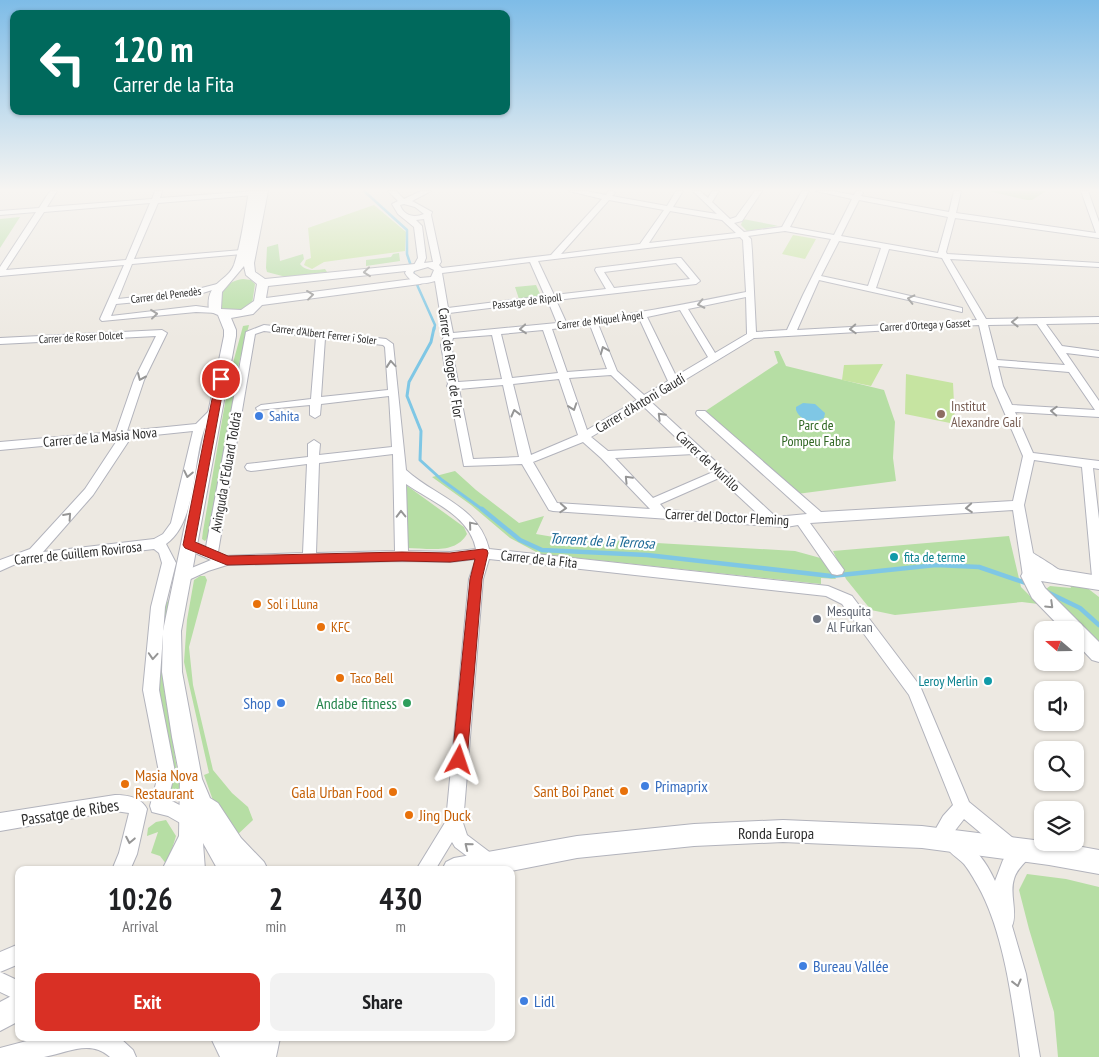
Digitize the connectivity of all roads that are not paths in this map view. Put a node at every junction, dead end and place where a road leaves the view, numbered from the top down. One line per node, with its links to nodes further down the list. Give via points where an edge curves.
1 (22, 240): 24 (street)
2 (138, 240): 20 (street)
3 (245, 240): 16 (street)
4 (252, 240): 27 (street, via 250,273)
5 (420, 240): 22 (street, via 422,258)
6 (433, 240): 23 (street, Carrer de Roger de Flor)
7 (569, 240): 18 (street)
8 (647, 240): 14 (street)
9 (690, 240): 14 (street)
10 (747, 240): 33 (street)
11 (836, 240): 25 (street)
12 (851, 240): 15 (street)
13 (945, 240): 17 (street)
14 (643, 246): 18 (street)
15 (886, 246): 17 (street); 30 (street)
16 (242, 252): 20 (street); 28 (street, via 238,269)
17 (943, 256): 21 (street); 29 (street)
18 (554, 257): 19 (street)
19 (533, 260): 23 (street); 34 (street)
20 (129, 262): 24 (street); 35 (street)
21 (1099, 265)
22 (416, 267): 23 (street); 26 (street, via 409,273 414,279); 27 (street, one-way to 27)
23 (437, 271): 26 (street); 31 (street, Carrer de Roger de Flor)
24 (0, 273)
25 (816, 278): 30 (street); 52 (street)
26 (424, 281): 31 (street, Carrer de Roger de Flor, via 437,285); 36 (street, one-way to 26)
27 (261, 282): 28 (street, via 248,276); 36 (street)
28 (223, 283): 35 (street, Carrer del Penedès, via 190,294); 40 (street, via 215,292 213,304)
29 (963, 287): 38 (street); 46 (street)
30 (871, 290): 38 (street, one-way to 30)
31 (440, 291): 39 (street, Carrer de Roger de Flor)
32 (611, 291): 32 (street, Passatge de Ripoll, via 640,288 696,281 678,260 598,270); 34 (street, Passatge de Ripoll)
33 (749, 294): 37 (street, Carrer de Miquel Àngel, one-way to 37); 53 (street)
34 (551, 299): 39 (street, Passatge de Ripoll); 48 (street)
35 (112, 302): 40 (street, Carrer del Penedès, one-way to 40, via 105,319 196,309)
36 (261, 302): 41 (street)
37 (683, 307): 42 (street, Carrer de Miquel Àngel); 60 (street)
38 (959, 310): 47 (street)
39 (444, 311): 55 (street, Carrer de Roger de Flor)
40 (219, 312): 41 (street); 54 (street)
41 (246, 313): 54 (street)
42 (642, 315): 45 (street, Carrer de Miquel Àngel); 66 (street)
43 (1099, 320): 44 (street, Carrer d'Ortega y Gasset)
44 (1040, 321): 46 (street, Carrer d'Ortega y Gasset, one-way to 46); 58 (street)
45 (593, 322): 48 (street, Carrer de Miquel Àngel); 63 (street, one-way to 45)
46 (984, 322): 47 (street, Carrer d'Ortega y Gasset); 61 (street)
47 (956, 324): 52 (street, Carrer d'Ortega y Gasset, one-way to 52)
48 (563, 326): 49 (street, Carrer de Miquel Àngel)
49 (547, 327): 51 (street, Carrer de Miquel Àngel, one-way to 51); 64 (street)
50 (251, 332): 68 (street, Carrer d'Albert Ferrer i Soler, one-way to 50, via 390,346 386,342 264,328); 103 (street, Avinguda d'Eduard Toldrà)
51 (496, 332): 55 (street, Carrer de Miquel Àngel); 65 (street)
52 (792, 332): 53 (street, Carrer d'Ortega y Gasset)
53 (752, 335): 60 (street, Carrer d'Antoni Gaudí)
54 (230, 336): 74 (street, Avinguda d'Eduard Toldrà)
55 (448, 336): 67 (street, Carrer de Roger de Flor, via 446,343)
56 (320, 338): 70 (street)
57 (0, 341): 79 (street, Carrer de Roser Dolcet, one-way to 79, via 162,333 139,380)
58 (1060, 349): 59 (street); 62 (street)
59 (1099, 354)
60 (714, 359): 66 (street, Carrer d'Antoni Gaudí)
61 (994, 363): 62 (street); 72 (street, via 998,386)
62 (1074, 369): 73 (street)
63 (613, 372): 64 (street); 69 (street, Carrer de Murillo)
64 (562, 375): 65 (street); 80 (street, one-way to 80)
65 (508, 382): 67 (street); 87 (street, one-way to 65)
66 (674, 382): 69 (street, Carrer d'Antoni Gaudí)
67 (452, 386): 89 (street, Carrer de Roger de Flor)
68 (394, 392): 70 (street); 83 (street, Carrer d'Albert Ferrer i Soler)
69 (644, 400): 80 (street, Carrer d'Antoni Gaudí); 84 (street, Carrer de Murillo, one-way to 69)
70 (317, 401): 71 (street); 77 (street)
71 (262, 408)
72 (1010, 408): 76 (street, one-way to 72); 86 (street)
73 (1099, 409)
74 (216, 410): 78 (street, Avinguda d'Eduard Toldrà); 101 (street, Avinguda d'Eduard Toldrà)
75 (701, 413): 97 (street)
76 (1099, 414)
77 (315, 415)
78 (199, 426): 79 (street, Carrer de la Masia Nova); 100 (street, one-way to 100, via 177,524)
79 (120, 436): 82 (street, Carrer de la Masia Nova); 108 (street, one-way to 79, via 35,552 89,492 122,442)
80 (584, 437): 85 (street); 87 (street, Carrer d'Antoni Gaudí)
81 (314, 444): 88 (street)
82 (0, 446)
83 (397, 450): 88 (street); 92 (street, Carrer d'Albert Ferrer i Soler)
84 (694, 450): 85 (street); 93 (street, Carrer de Murillo)
85 (605, 455): 94 (street, one-way to 85)
86 (1029, 456): 90 (street); 95 (street)
87 (524, 460): 89 (street, Carrer d'Antoni Gaudí); 96 (street, Carrer del Doctor Fleming, one-way to 96, via 552,508)
88 (314, 461): 91 (street); 106 (street)
89 (468, 463)
90 (1093, 464): 112 (street)
91 (251, 468)
92 (400, 471): 102 (street, one-way to 92, via 477,530 465,517); 105 (street, Carrer d'Albert Ferrer i Soler, one-way to 92)
93 (720, 473): 94 (street); 99 (street, Carrer de Murillo)
94 (652, 503): 96 (street)
95 (1018, 505): 97 (street, Carrer del Doctor Fleming, one-way to 97); 104 (street)
96 (662, 514): 99 (street, Carrer del Doctor Fleming)
97 (818, 517): 98 (street, Carrer del Doctor Fleming)
98 (801, 519): 99 (street, Carrer del Doctor Fleming); 109 (street)
99 (773, 522)
100 (157, 544): 108 (street, Carrer de Guillem Rovirosa); 115 (street, Avinguda d'Eduard Toldrà, via 164,550 169,563)
101 (188, 553): 103 (street, Carrer de la Fita); 113 (street, Avinguda d'Eduard Toldrà); 115 (street, Avinguda d'Eduard Toldrà)
102 (483, 553): 105 (street, Carrer de la Fita, via 450,557); 121 (street, Carrer de la Fita, via 828,591 848,600 915,691); 125 (street, via 476,579)
103 (211, 554): 107 (street, Carrer de la Fita)
104 (1026, 555): 110 (street); 111 (street, via 1045,569)
105 (402, 556): 106 (street, Carrer de la Fita)
106 (309, 558): 107 (street, Carrer de la Fita)
107 (227, 560): 113 (street, Carrer de la Fita, via 204,566)
108 (3, 563)
109 (837, 570)
110 (1030, 576): 111 (street); 116 (street, one-way to 116, via 1038,593)
111 (1064, 577): 114 (street)
112 (1099, 577)
113 (182, 578): 119 (street, Avinguda d'Eduard Toldrà, via 172,630 172,672)
114 (1099, 583)
115 (158, 607): 120 (street, Avinguda d'Eduard Toldrà, one-way to 120, via 151,690 167,772)
116 (1066, 621)
117 (1084, 639): 118 (street)
118 (1099, 654)
119 (191, 778): 123 (street)
120 (158, 806): 122 (street); 123 (street, via 171,808)
121 (963, 808): 126 (street, via 949,822); 127 (street)
122 (138, 809): 124 (street, Passatge de Ribes, via 126,803 115,803); 130 (street, one-way to 130)
123 (194, 821): 131 (street); 132 (street); 133 (street, via 204,822); 134 (street, via 210,812 233,846)
124 (0, 822)
125 (454, 823): 129 (street, one-way to 125, via 461,841); 135 (street)
126 (942, 839): 127 (street, Ronda Europa); 129 (street, Ronda Europa, via 783,832 694,835 577,847); 137 (street, via 963,849 985,877)
127 (1018, 849): 128 (street, Ronda Europa); 137 (street, via 1002,884)
128 (1099, 862)
129 (490, 863): 136 (street, Ronda Europa)
130 (123, 866)
131 (176, 866)
132 (192, 866)
133 (229, 866)
134 (252, 866)
135 (427, 866)
136 (475, 866)
137 (1006, 936): 157 (street, one-way to 157, via 1025,1014)
138 (15, 956): 139 (street)
139 (0, 962)
140 (0, 982): 141 (street)
141 (15, 989)
142 (15, 1008): 144 (street)
143 (15, 1017): 144 (street)
144 (0, 1018)
145 (62, 1041): 151 (street)
146 (108, 1041): 152 (street)
147 (226, 1041): 153 (street)
148 (238, 1041): 154 (street)
149 (251, 1041): 155 (street)
150 (266, 1041): 156 (street)
151 (3, 1057)
152 (126, 1057)
153 (236, 1057)
154 (240, 1057)
155 (254, 1057)
156 (262, 1057)
157 (1030, 1057)

